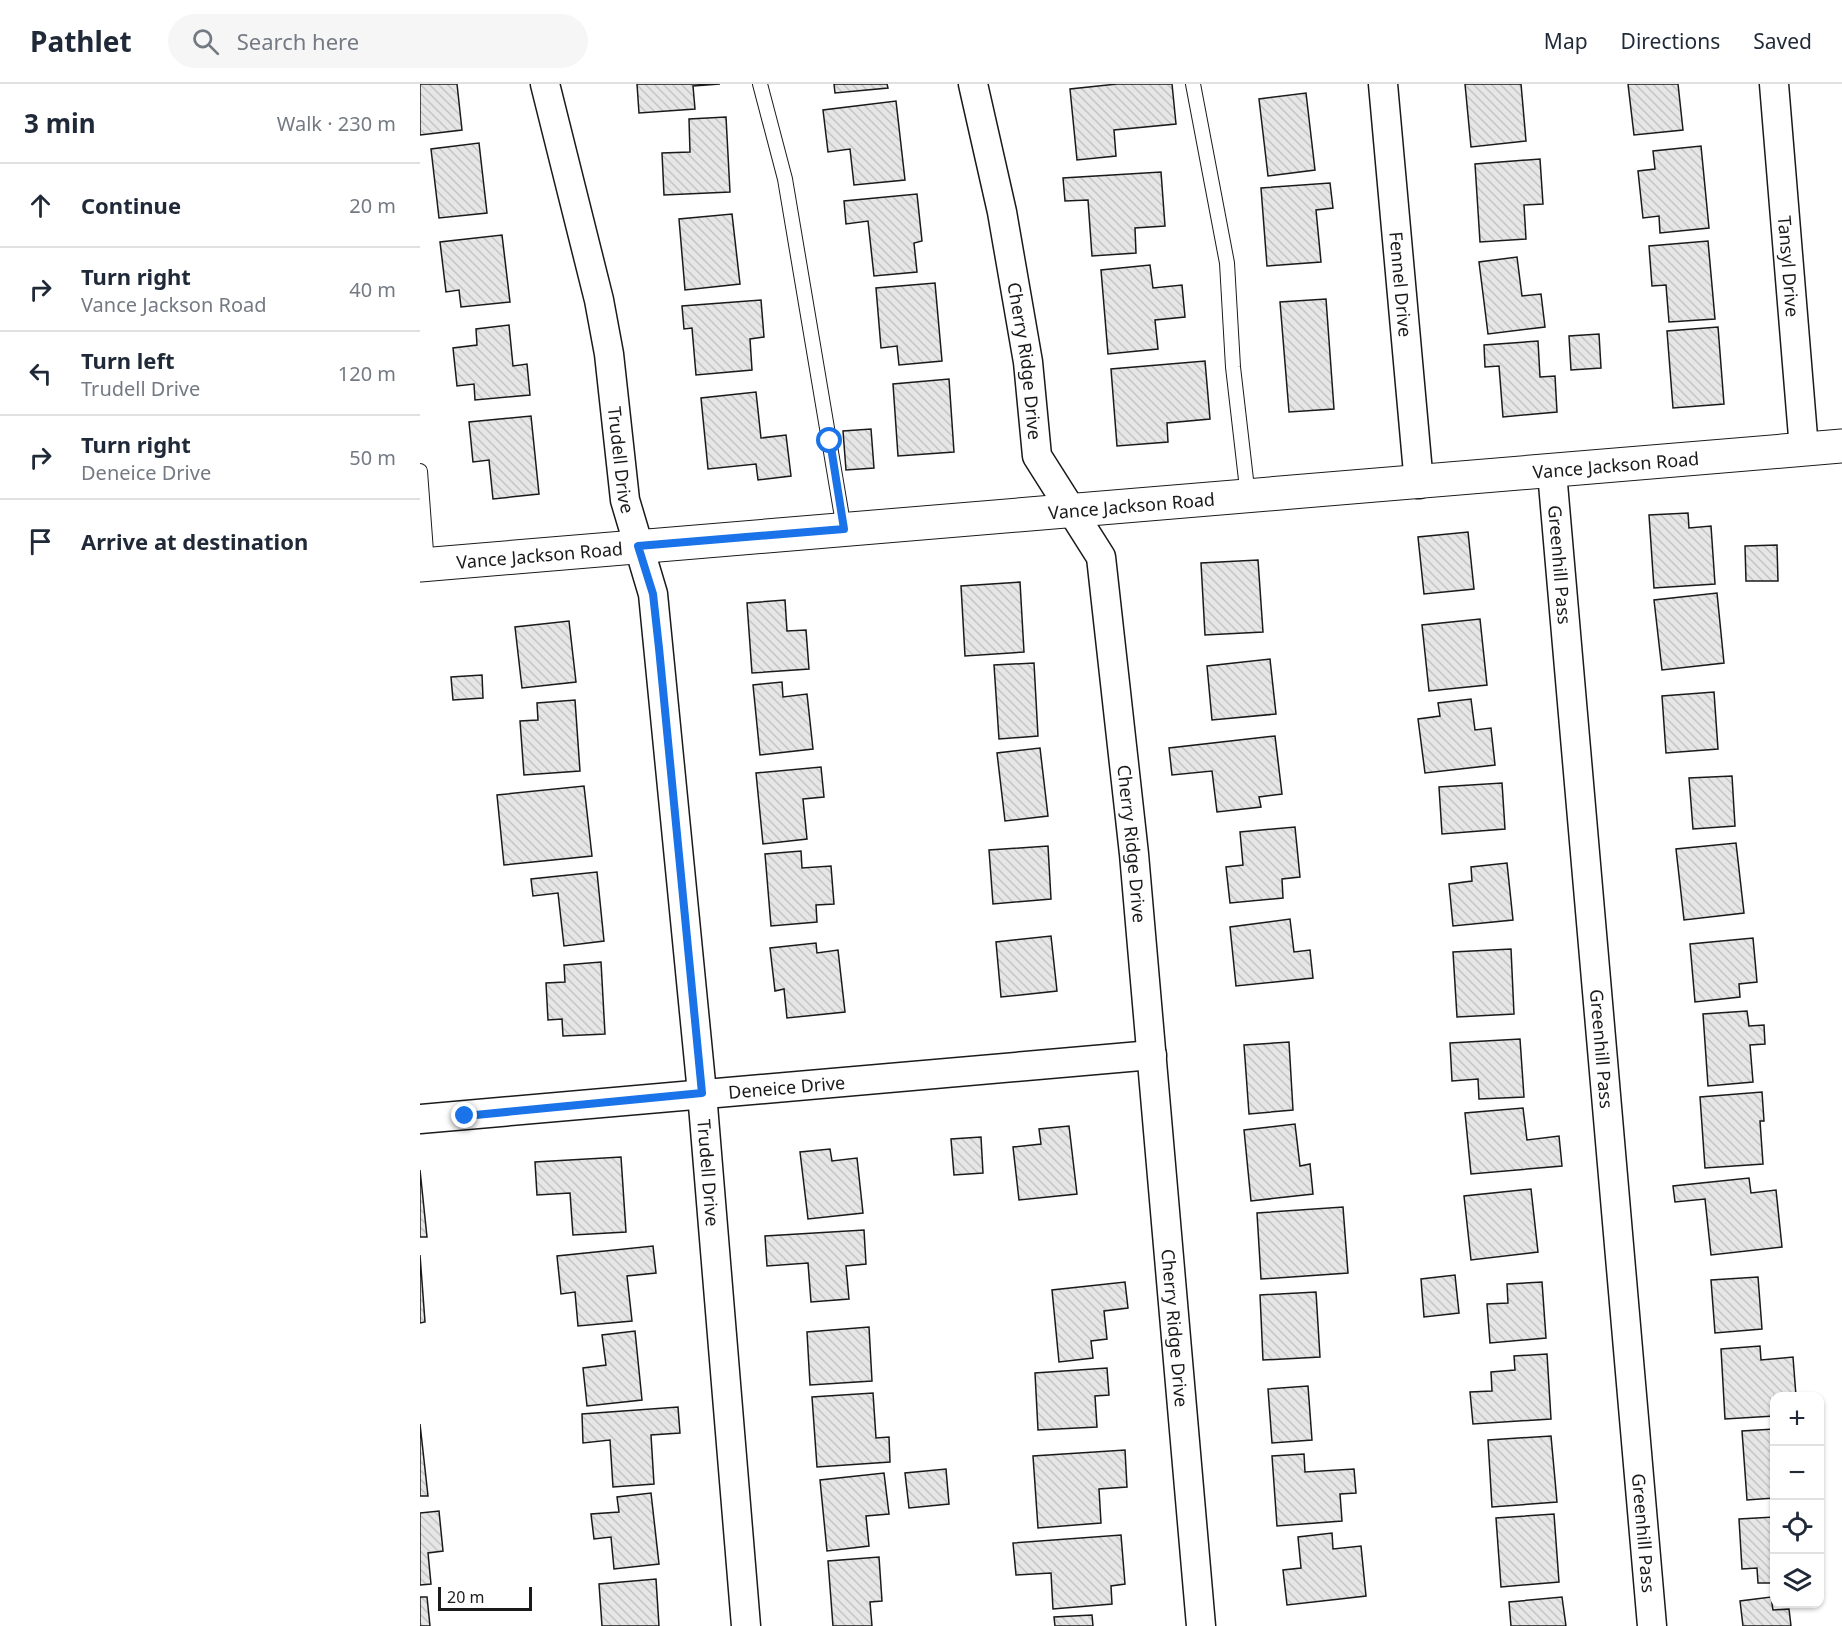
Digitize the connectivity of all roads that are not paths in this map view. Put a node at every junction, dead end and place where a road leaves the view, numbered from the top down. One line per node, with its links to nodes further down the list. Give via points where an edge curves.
1 (545, 84): 15 (street, Trudell Drive, via 609,354 626,500)
2 (760, 84): 14 (lane, via 785,179)
3 (974, 84): 13 (street, Cherry Ridge Drive, via 1002,212 1028,362 1037,456)
4 (1192, 84): 12 (lane, via 1227,263 1233,367)
5 (1383, 84): 11 (street, Fennel Drive)
6 (1774, 84): 8 (street, Tansyl Drive)
7 (1842, 446): 8 (main road, Vance Jackson Road)
8 (1804, 450): 10 (main road, Vance Jackson Road)
9 (420, 471): 16 (lane)
10 (1552, 472): 11 (main road, Vance Jackson Road); 22 (street, Greenhill Pass)
11 (1419, 484): 12 (main road, Vance Jackson Road)
12 (1248, 497): 13 (main road, Vance Jackson Road)
13 (1070, 510): 14 (main road, Vance Jackson Road); 17 (street, Cherry Ridge Drive, via 1101,557 1127,779)
14 (844, 529): 15 (main road, Vance Jackson Road)
15 (638, 546): 16 (main road, Vance Jackson Road); 18 (street, Trudell Drive, via 653,594)
16 (423, 565)
17 (1152, 1055): 18 (street, Deneice Drive); 21 (street, Cherry Ridge Drive)
18 (702, 1093): 19 (street, Deneice Drive); 20 (street, Trudell Drive)
19 (420, 1119)
20 (746, 1626)
21 (1201, 1626)
22 (1652, 1626)

